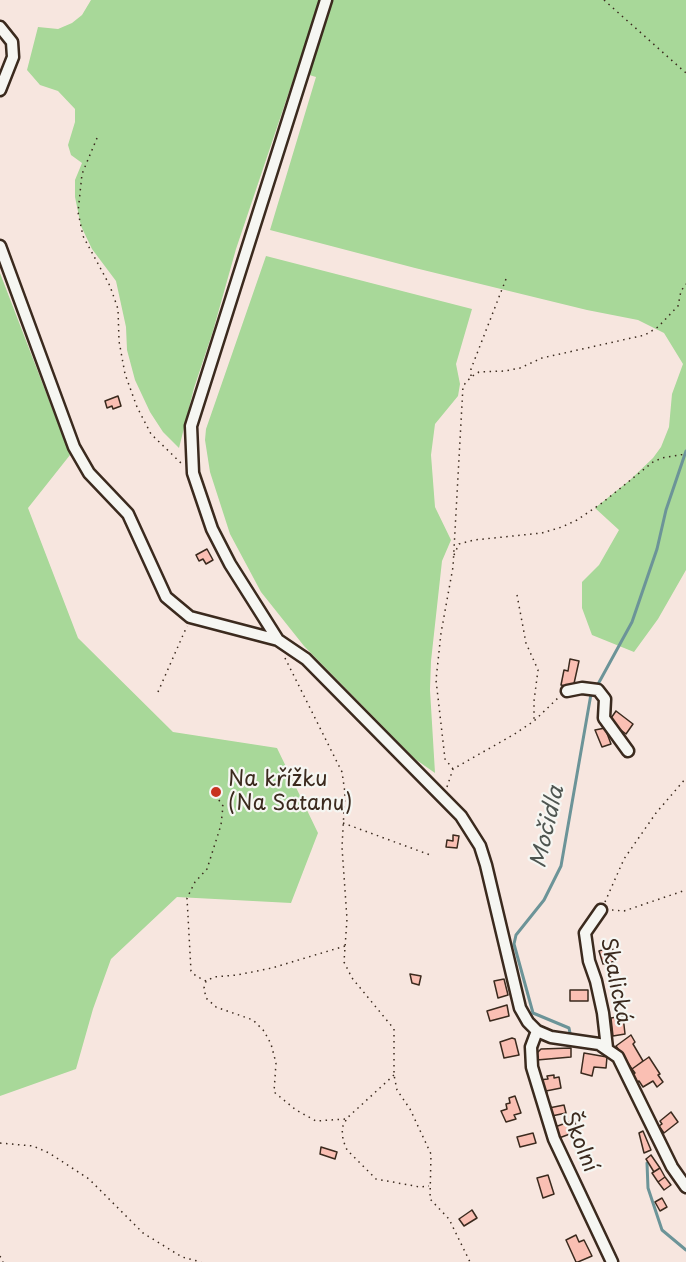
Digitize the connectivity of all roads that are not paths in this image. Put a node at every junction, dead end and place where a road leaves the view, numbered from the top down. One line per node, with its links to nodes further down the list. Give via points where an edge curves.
1 (326, 0): 5 (street, via 191,426 193,473 218,542)
2 (0, 27): 3 (street, via 12,42 13,57)
3 (0, 90)
4 (0, 246): 5 (street, via 74,447 89,473 128,514 166,597 190,617)
5 (278, 640): 9 (street, via 306,659 461,816 480,846 520,1008)
6 (567, 692): 7 (street, via 582,688 598,690 604,699 604,718)
7 (628, 751)
8 (601, 910): 10 (street, Skalická, via 585,933)
9 (537, 1031): 10 (street); 12 (street, Školní, via 531,1047 532,1066 554,1139)
10 (608, 1048): 11 (street, Skalická, via 618,1057 672,1167)
11 (686, 1187)
12 (612, 1262)

